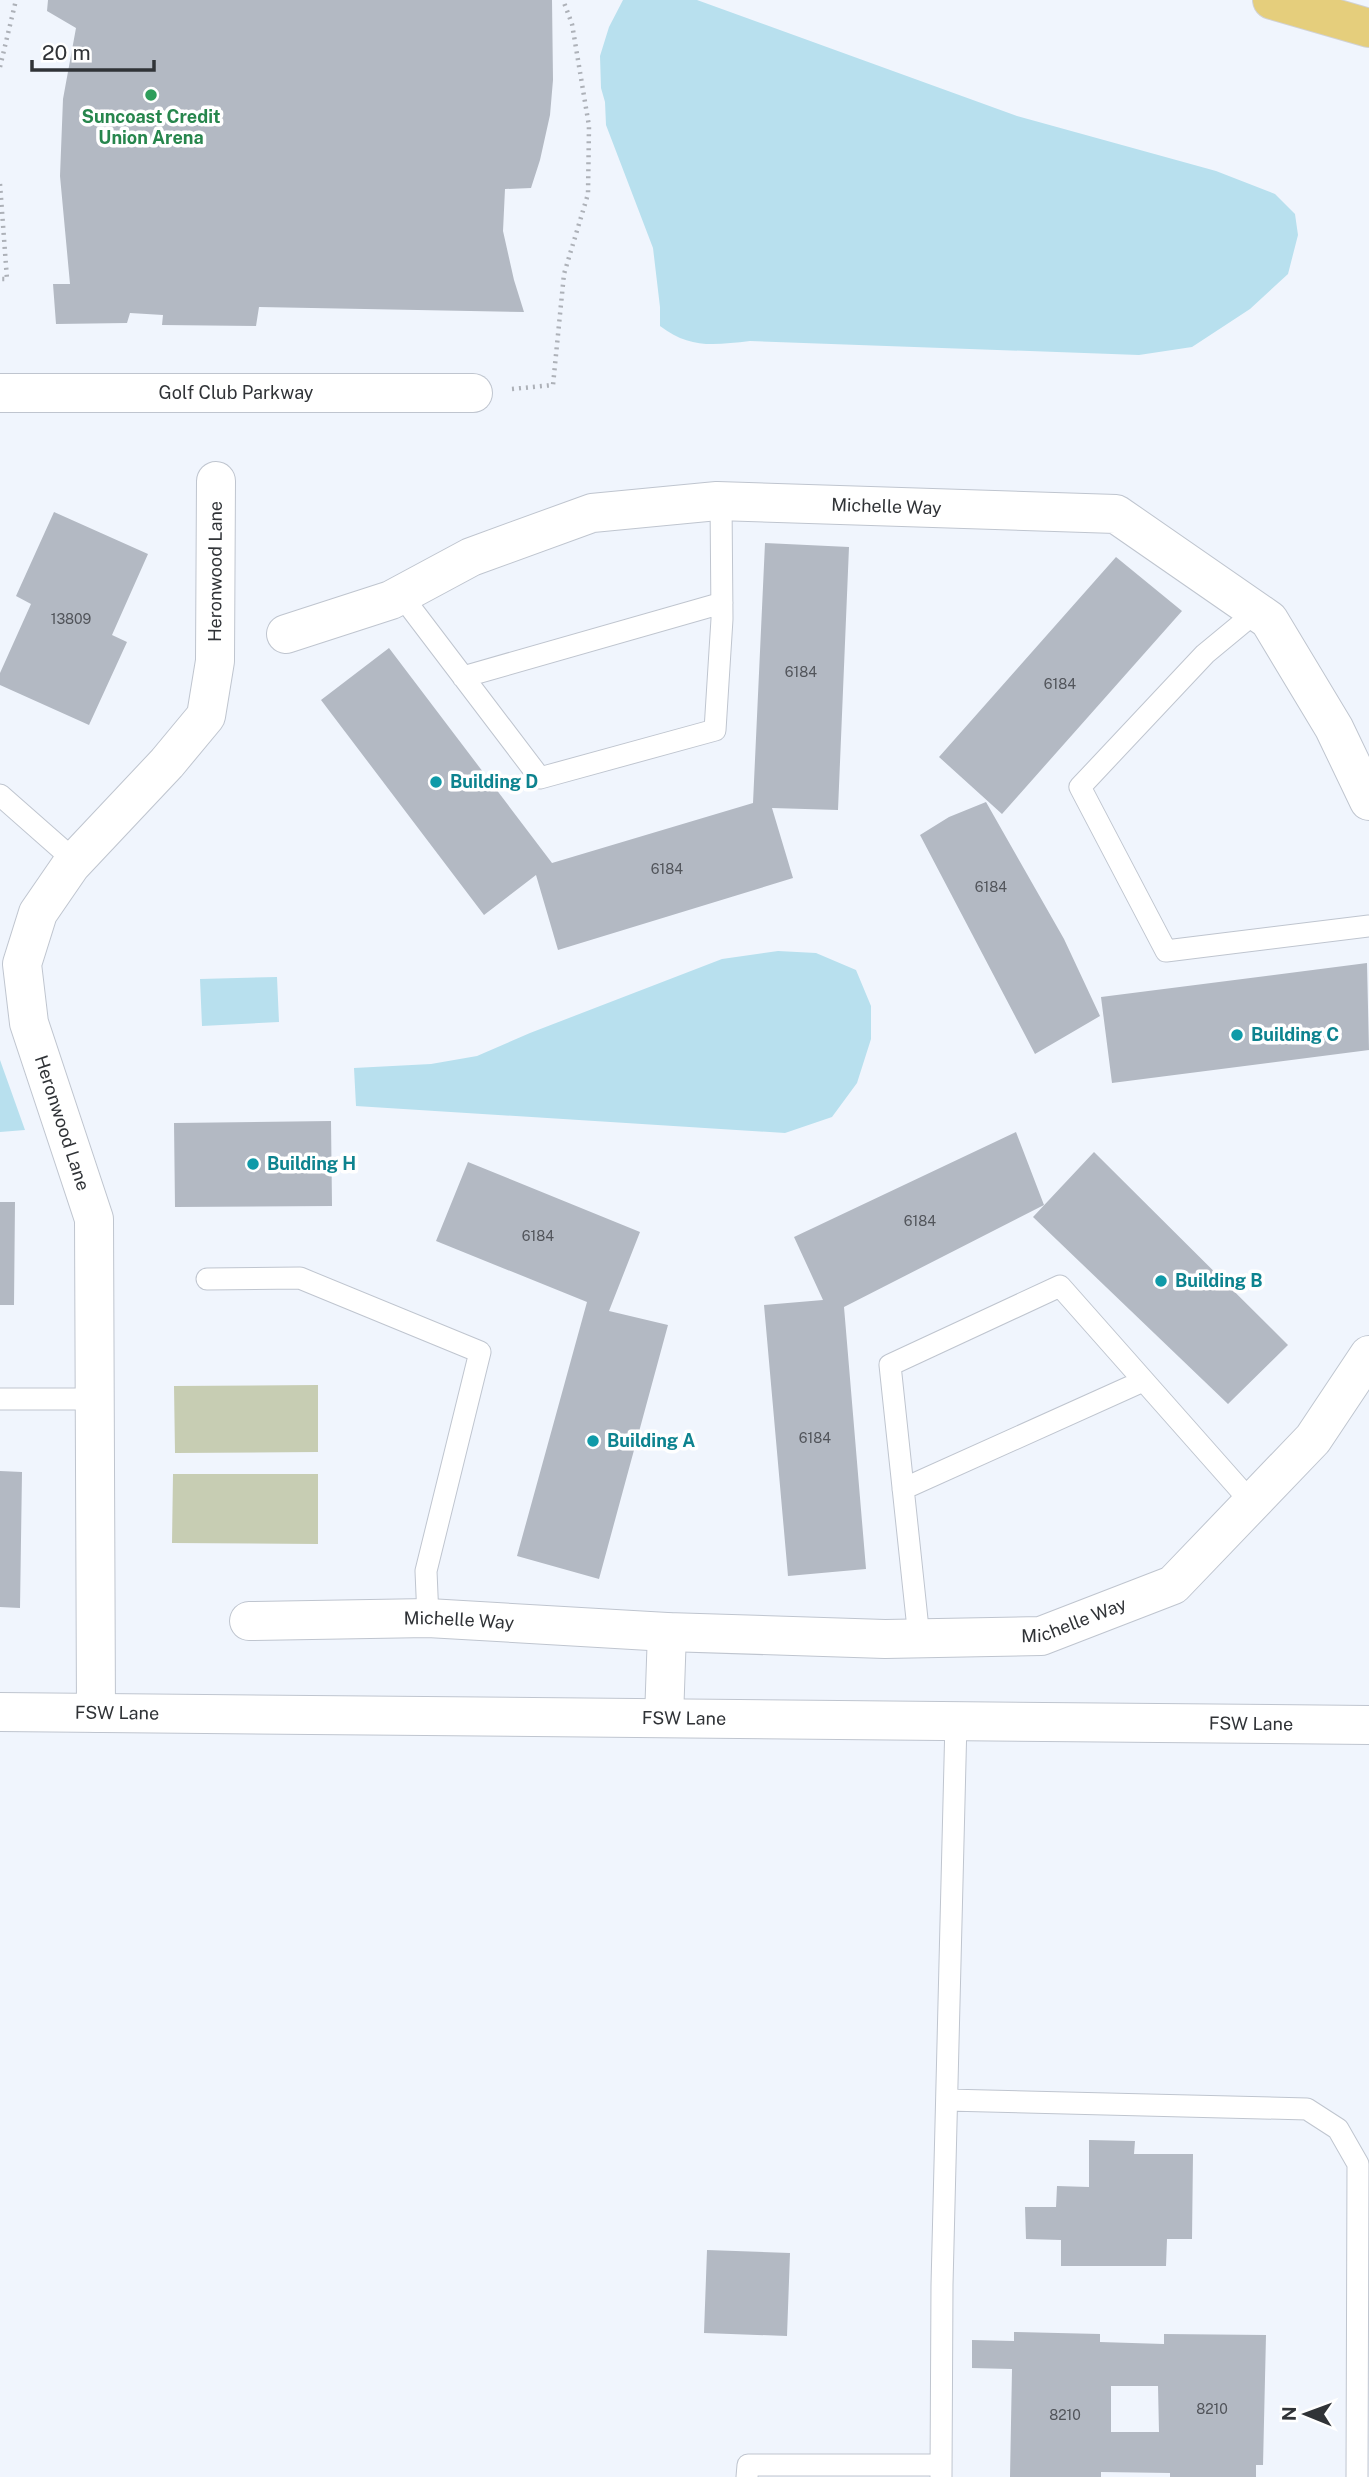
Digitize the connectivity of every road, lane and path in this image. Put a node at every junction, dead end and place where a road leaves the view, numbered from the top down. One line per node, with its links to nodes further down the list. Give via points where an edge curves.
1 (16, 0): 5 (path)
2 (563, 0): 9 (path, via 572,23 589,127 588,194 564,274 552,385)
3 (1272, 0): 4 (main road)
4 (1369, 28)
5 (0, 67)
6 (0, 184): 7 (path, via 6,279)
7 (0, 279)
8 (0, 393): 9 (street, Golf Club Parkway)
9 (473, 393)
10 (216, 481): 19 (street, Heronwood Lane, via 215,661 206,716)
11 (722, 501): 12 (street, Michelle Way, via 592,513 471,557); 13 (lane); 14 (street, Michelle Way, via 1116,514)
12 (401, 595): 15 (street, Michelle Way); 16 (lane)
13 (722, 603): 16 (lane); 16 (lane, via 715,730 540,778)
14 (1257, 611): 18 (street, Michelle Way, via 1269,620 1334,728); 20 (lane, via 1205,654 1080,787 1166,951)
15 (286, 634)
16 (463, 677)
17 (0, 795): 19 (lane)
18 (1369, 801)
19 (75, 861): 25 (street, Heronwood Lane, via 38,914 22,964 29,1023 94,1219)
20 (1369, 926)
21 (207, 1279): 28 (lane, via 300,1278 480,1352 426,1571)
22 (1369, 1355): 27 (street, Michelle Way, via 1313,1439)
23 (1143, 1381): 26 (lane); 26 (lane, via 1060,1286 890,1365); 27 (lane)
24 (0, 1399): 25 (lane)
25 (95, 1399): 33 (street, Heronwood Lane)
26 (903, 1489): 31 (lane)
27 (1252, 1503): 31 (street, Michelle Way, via 1173,1585 1041,1636)
28 (428, 1618): 29 (street, Michelle Way); 30 (street, Michelle Way)
29 (249, 1621)
30 (667, 1632): 31 (street, Michelle Way); 34 (street)
31 (919, 1638)
32 (0, 1712): 33 (street, FSW Lane)
33 (96, 1713): 34 (street, FSW Lane)
34 (664, 1718): 35 (street, FSW Lane)
35 (956, 1721): 36 (street, FSW Lane); 37 (lane)
36 (1369, 1725)
37 (947, 2100): 38 (lane); 40 (lane, via 1307,2109 1338,2129 1358,2164)
38 (941, 2471): 39 (lane, via 748,2465)
39 (747, 2477)
40 (1357, 2477)

